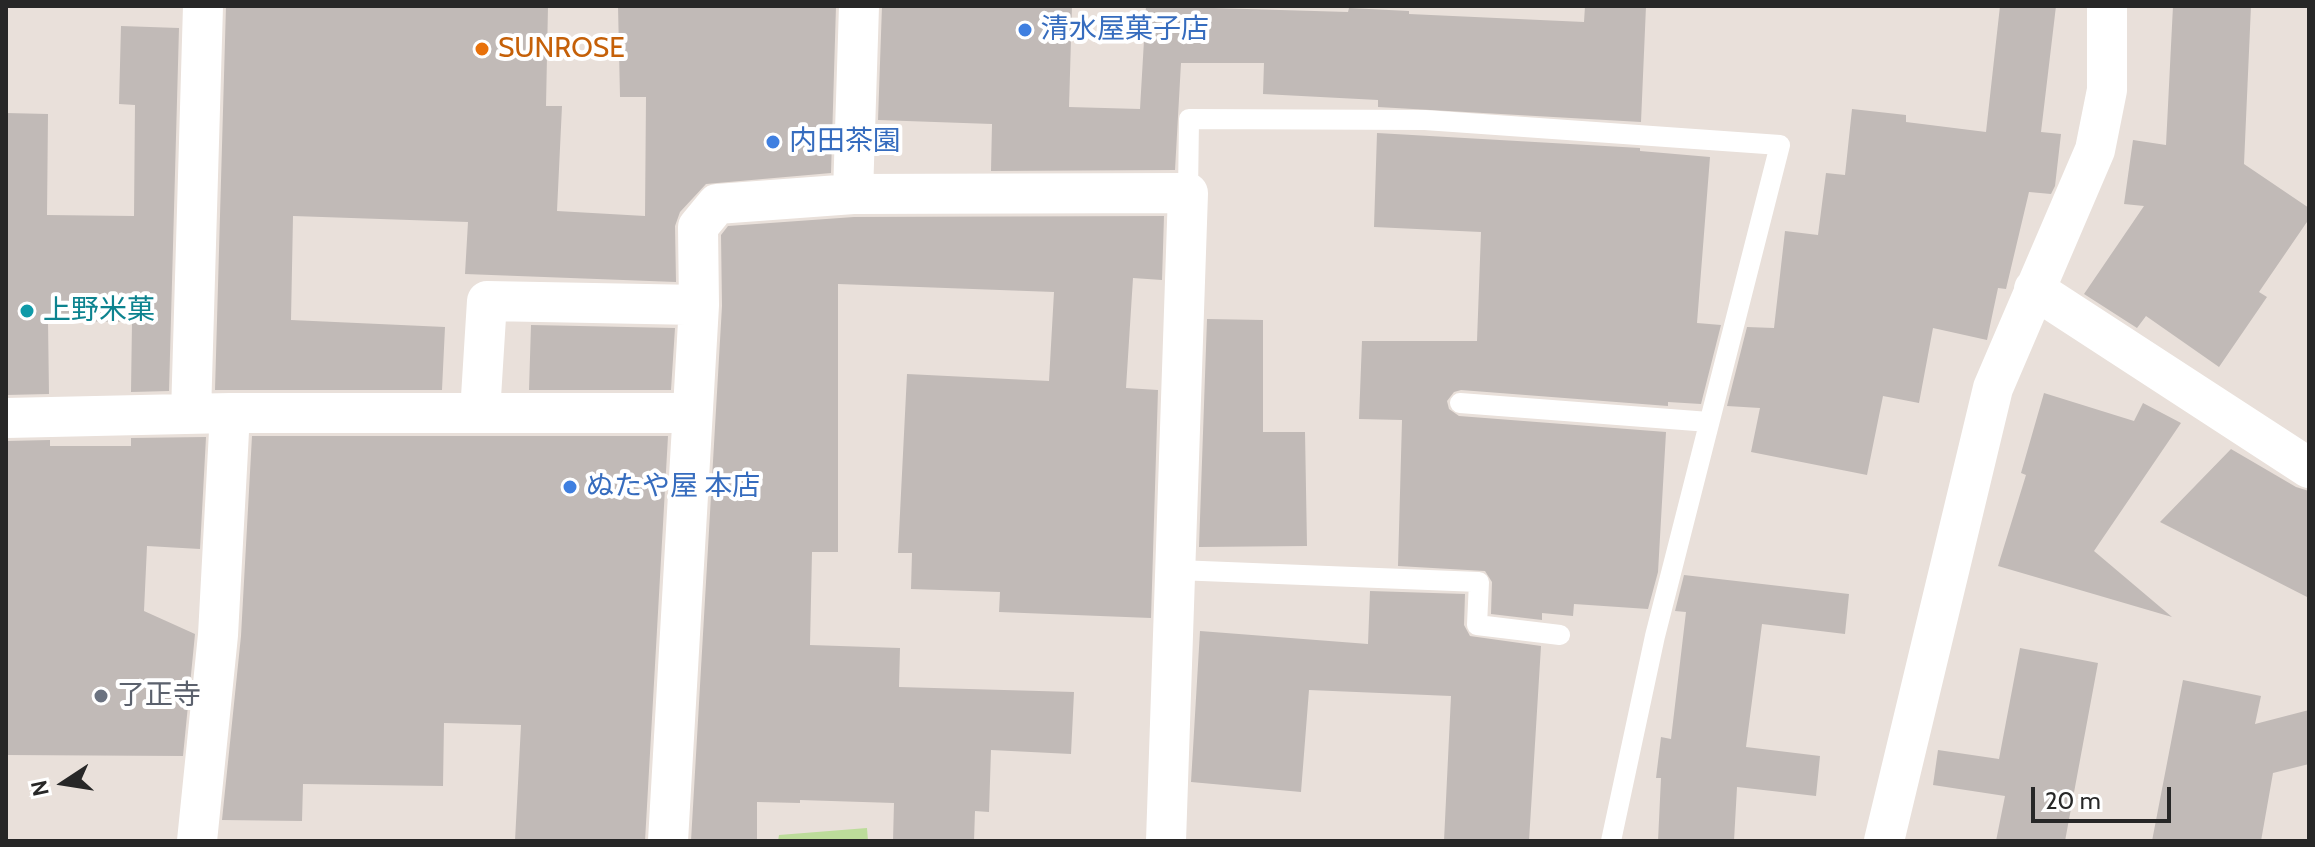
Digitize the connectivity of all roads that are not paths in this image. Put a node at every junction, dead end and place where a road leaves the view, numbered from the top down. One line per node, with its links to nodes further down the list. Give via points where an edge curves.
1 (203, 6): 12 (street)
2 (859, 6): 5 (street)
3 (2107, 6): 6 (street, via 2107,90 2095,150)
4 (1188, 193): 5 (street); 14 (lane, via 1189,119 1425,120 1780,145); 16 (street)
5 (853, 194): 7 (street, via 717,204 698,227)
6 (2034, 289): 15 (street); 22 (street, via 1993,388)
7 (699, 305): 10 (street, via 487,301); 11 (street)
8 (1460, 403): 14 (lane)
9 (230, 413): 10 (street); 12 (street); 18 (street, via 218,635)
10 (480, 413): 11 (street)
11 (692, 413): 19 (street)
12 (191, 414): 13 (street)
13 (6, 418)
14 (1709, 422): 21 (lane)
15 (2309, 468)
16 (1177, 570): 17 (lane, via 1479,582 1477,625); 20 (street)
17 (1560, 635)
18 (197, 841)
19 (668, 841)
20 (1166, 841)
21 (1611, 841)
22 (1884, 841)

